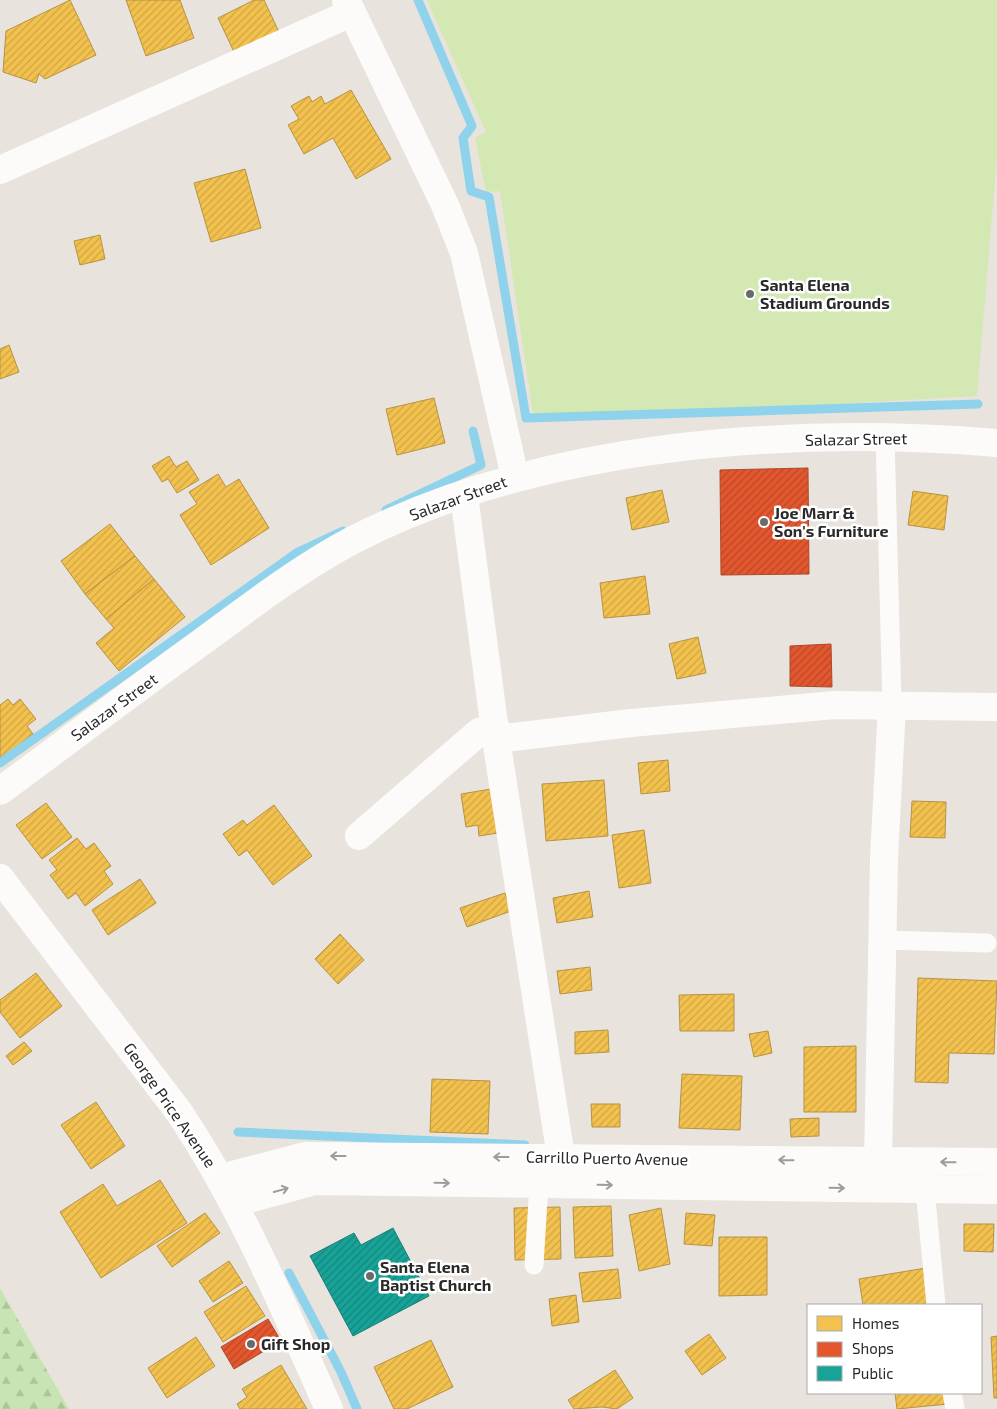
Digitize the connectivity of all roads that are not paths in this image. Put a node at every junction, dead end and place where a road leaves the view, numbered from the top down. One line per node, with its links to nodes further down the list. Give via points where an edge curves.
1 (348, 6): 2 (street); 5 (street, via 445,205 464,253)
2 (0, 170)
3 (885, 437): 4 (street, Salazar Street); 5 (street, Salazar Street, via 696,446 602,458); 7 (lane)
4 (997, 443)
5 (515, 477): 6 (street, Salazar Street)
6 (464, 495): 9 (street); 10 (street, Salazar Street, via 410,514 354,540 292,576)
7 (892, 705): 8 (street); 9 (street, via 780,709); 13 (street)
8 (997, 707)
9 (496, 734): 11 (street, via 479,732); 15 (street)
10 (0, 791)
11 (359, 836)
12 (0, 878): 18 (street, George Price Avenue, via 179,1112)
13 (883, 940): 14 (lane); 16 (street)
14 (987, 943)
15 (561, 1157): 16 (street, Carrillo Puerto Avenue, one-way to 15); 18 (street, Carrillo Puerto Avenue, one-way to 18, via 306,1156)
16 (878, 1161): 17 (street, Carrillo Puerto Avenue, one-way to 16)
17 (997, 1162)
18 (221, 1178): 22 (street, George Price Avenue)
19 (539, 1184): 20 (street, Carrillo Puerto Avenue, one-way to 20); 22 (street, Carrillo Puerto Avenue, one-way to 19, via 315,1181); 23 (lane)
20 (925, 1189): 21 (street, Carrillo Puerto Avenue); 24 (lane)
21 (997, 1190)
22 (234, 1203): 26 (street, George Price Avenue)
23 (534, 1265)
24 (936, 1304)
25 (952, 1394): 27 (lane)
26 (329, 1409)
27 (955, 1409)

